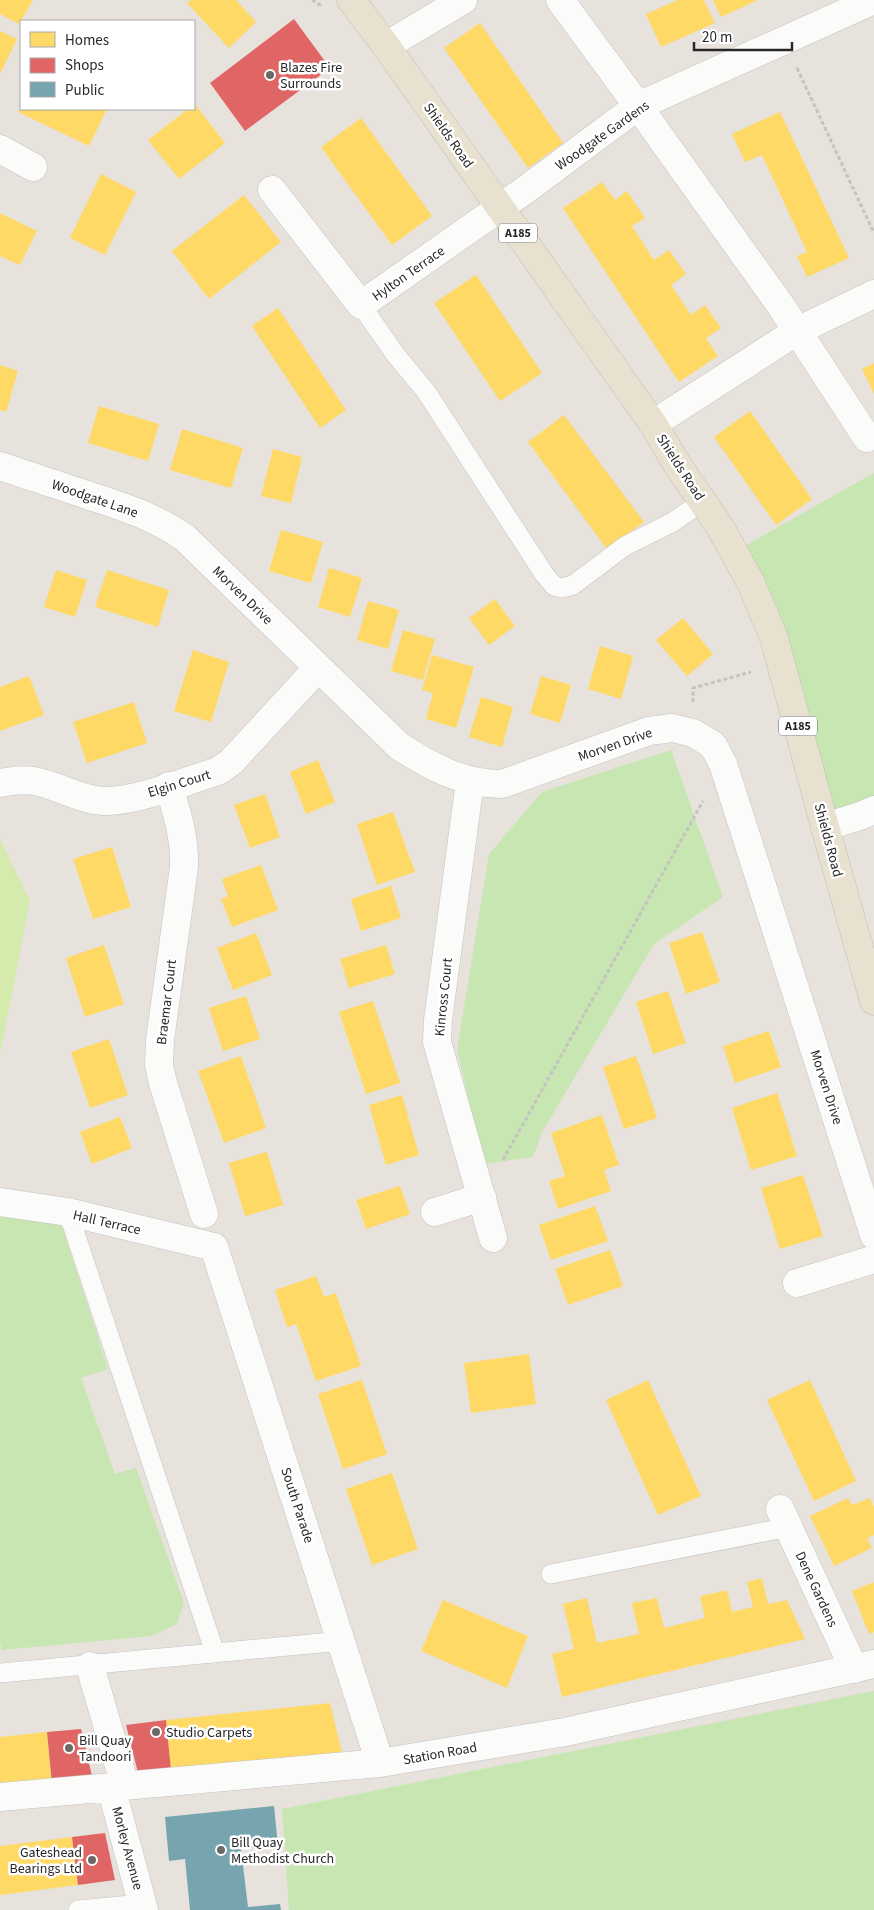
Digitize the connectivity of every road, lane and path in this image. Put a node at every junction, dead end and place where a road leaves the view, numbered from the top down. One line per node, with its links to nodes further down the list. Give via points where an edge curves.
1 (351, 0): 6 (main road, Shields Road / A185)
2 (463, 0): 6 (street)
3 (560, 0): 7 (street)
4 (874, 0): 5 (street, Woodgate Gardens)
5 (784, 40): 7 (street, Woodgate Gardens); 12 (path)
6 (386, 46): 11 (main road, Shields Road / A185)
7 (638, 106): 11 (street, Woodgate Gardens); 15 (street)
8 (0, 149): 9 (street)
9 (32, 167)
10 (272, 190): 14 (street, Hylton Terrace)
11 (500, 208): 14 (street, Hylton Terrace); 16 (main road, Shields Road / A185)
12 (874, 233)
13 (874, 294): 15 (street)
14 (361, 305): 19 (lane, via 427,394 554,586 573,585 624,546 673,522)
15 (798, 331): 16 (street); 17 (street)
16 (653, 424): 19 (main road, Shields Road / A185)
17 (867, 438)
18 (0, 466): 20 (street, Woodgate Lane, via 146,515)
19 (703, 501): 21 (main road, Shields Road / A185, via 751,583)
20 (185, 538): 22 (street, Morven Drive)
21 (781, 663): 23 (path, via 694,688); 29 (main road, Shields Road / A185)
22 (318, 668): 25 (street, Morven Drive, via 399,746 423,762); 27 (street, Elgin Court, via 231,762 218,771)
23 (693, 733): 24 (street, Morven Drive, via 713,745); 25 (street, Morven Drive, via 672,728 649,731 502,784)
24 (723, 764): 31 (path); 36 (street, Morven Drive)
25 (470, 781): 31 (street, Kinross Court, via 437,1042)
26 (0, 783): 27 (street, Elgin Court, via 18,779 36,781 83,798 104,801 128,799)
27 (169, 786): 35 (street, Braemar Court, via 185,850 159,1065)
28 (874, 810): 29 (street)
29 (824, 827): 30 (main road, Shields Road / A185)
30 (874, 1001)
31 (482, 1198): 34 (street); 37 (street, Kinross Court)
32 (0, 1202): 33 (street, Hall Terrace)
33 (68, 1212): 38 (street, Hall Terrace); 44 (lane)
34 (435, 1212)
35 (204, 1214)
36 (874, 1235)
37 (493, 1238)
38 (214, 1247): 43 (street, South Parade)
39 (874, 1259): 40 (street)
40 (797, 1283)
41 (785, 1518): 42 (lane); 46 (street, Dene Gardens)
42 (551, 1574)
43 (342, 1641): 44 (lane); 48 (street, South Parade)
44 (214, 1653): 45 (lane)
45 (90, 1666): 47 (lane); 49 (street, Morley Avenue)
46 (864, 1666): 48 (street, Station Road, via 565,1732)
47 (0, 1673)
48 (380, 1763): 49 (street, Station Road)
49 (118, 1786): 50 (street, Station Road); 51 (street, Morley Avenue)
50 (0, 1797)
51 (143, 1907): 52 (lane)
52 (78, 1910)

